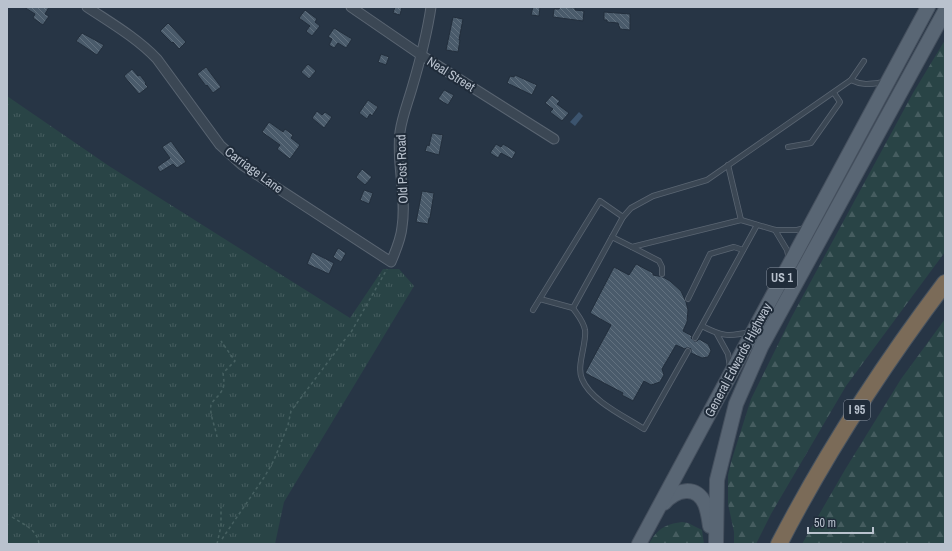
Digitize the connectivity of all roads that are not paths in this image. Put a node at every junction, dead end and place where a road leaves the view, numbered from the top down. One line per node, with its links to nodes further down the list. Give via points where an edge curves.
1 (87, 7): 22 (street, Carriage Lane, via 139,42 157,59 230,155)
2 (351, 7): 6 (street, Neal Street)
3 (431, 7): 6 (street, Old Post Road)
4 (928, 7): 9 (main road, General Edwards Highway / US 1)
5 (945, 11): 38 (main road, General Edwards Highway / US 1, via 762,347 736,404 717,480)
6 (421, 55): 11 (street, Neal Street); 22 (street, Old Post Road, via 402,120 399,151 403,226)
7 (864, 61): 8 (lane)
8 (851, 80): 9 (lane, via 866,85); 10 (lane)
9 (888, 81): 17 (main road, General Edwards Highway / US 1)
10 (834, 93): 12 (lane, via 840,102 811,143); 13 (lane)
11 (554, 139)
12 (788, 148)
13 (728, 165): 14 (lane, via 707,180 641,201); 15 (lane)
14 (622, 217): 19 (lane); 26 (lane, via 600,201)
15 (741, 220): 16 (lane); 20 (lane)
16 (757, 225): 18 (lane); 21 (lane)
17 (810, 226): 18 (lane, via 797,230); 23 (main road, General Edwards Highway / US 1)
18 (775, 230): 23 (lane, via 787,250)
19 (612, 237): 20 (lane); 28 (lane)
20 (632, 247): 24 (lane, via 658,261 662,267)
21 (743, 250): 27 (lane, via 734,247 710,254); 30 (lane)
22 (391, 262)
23 (790, 263): 31 (main road, General Edwards Highway / US 1)
24 (662, 274)
25 (945, 283): 39 (highway, I 95, via 864,399)
26 (540, 299): 28 (lane); 29 (lane)
27 (688, 299)
28 (573, 308): 34 (lane, via 585,330 581,378 601,402 644,429)
29 (532, 310)
30 (702, 326): 32 (lane); 33 (lane)
31 (753, 331): 32 (lane); 35 (main road, General Edwards Highway / US 1)
32 (717, 334): 35 (lane, via 728,354)
33 (696, 338)
34 (688, 351)
35 (731, 374): 36 (main road, General Edwards Highway / US 1)
36 (658, 510): 37 (main road, General Edwards Highway / US 1); 38 (main road, via 676,493 688,491 697,494 706,506)
37 (639, 544)
38 (714, 544)
39 (779, 544)

